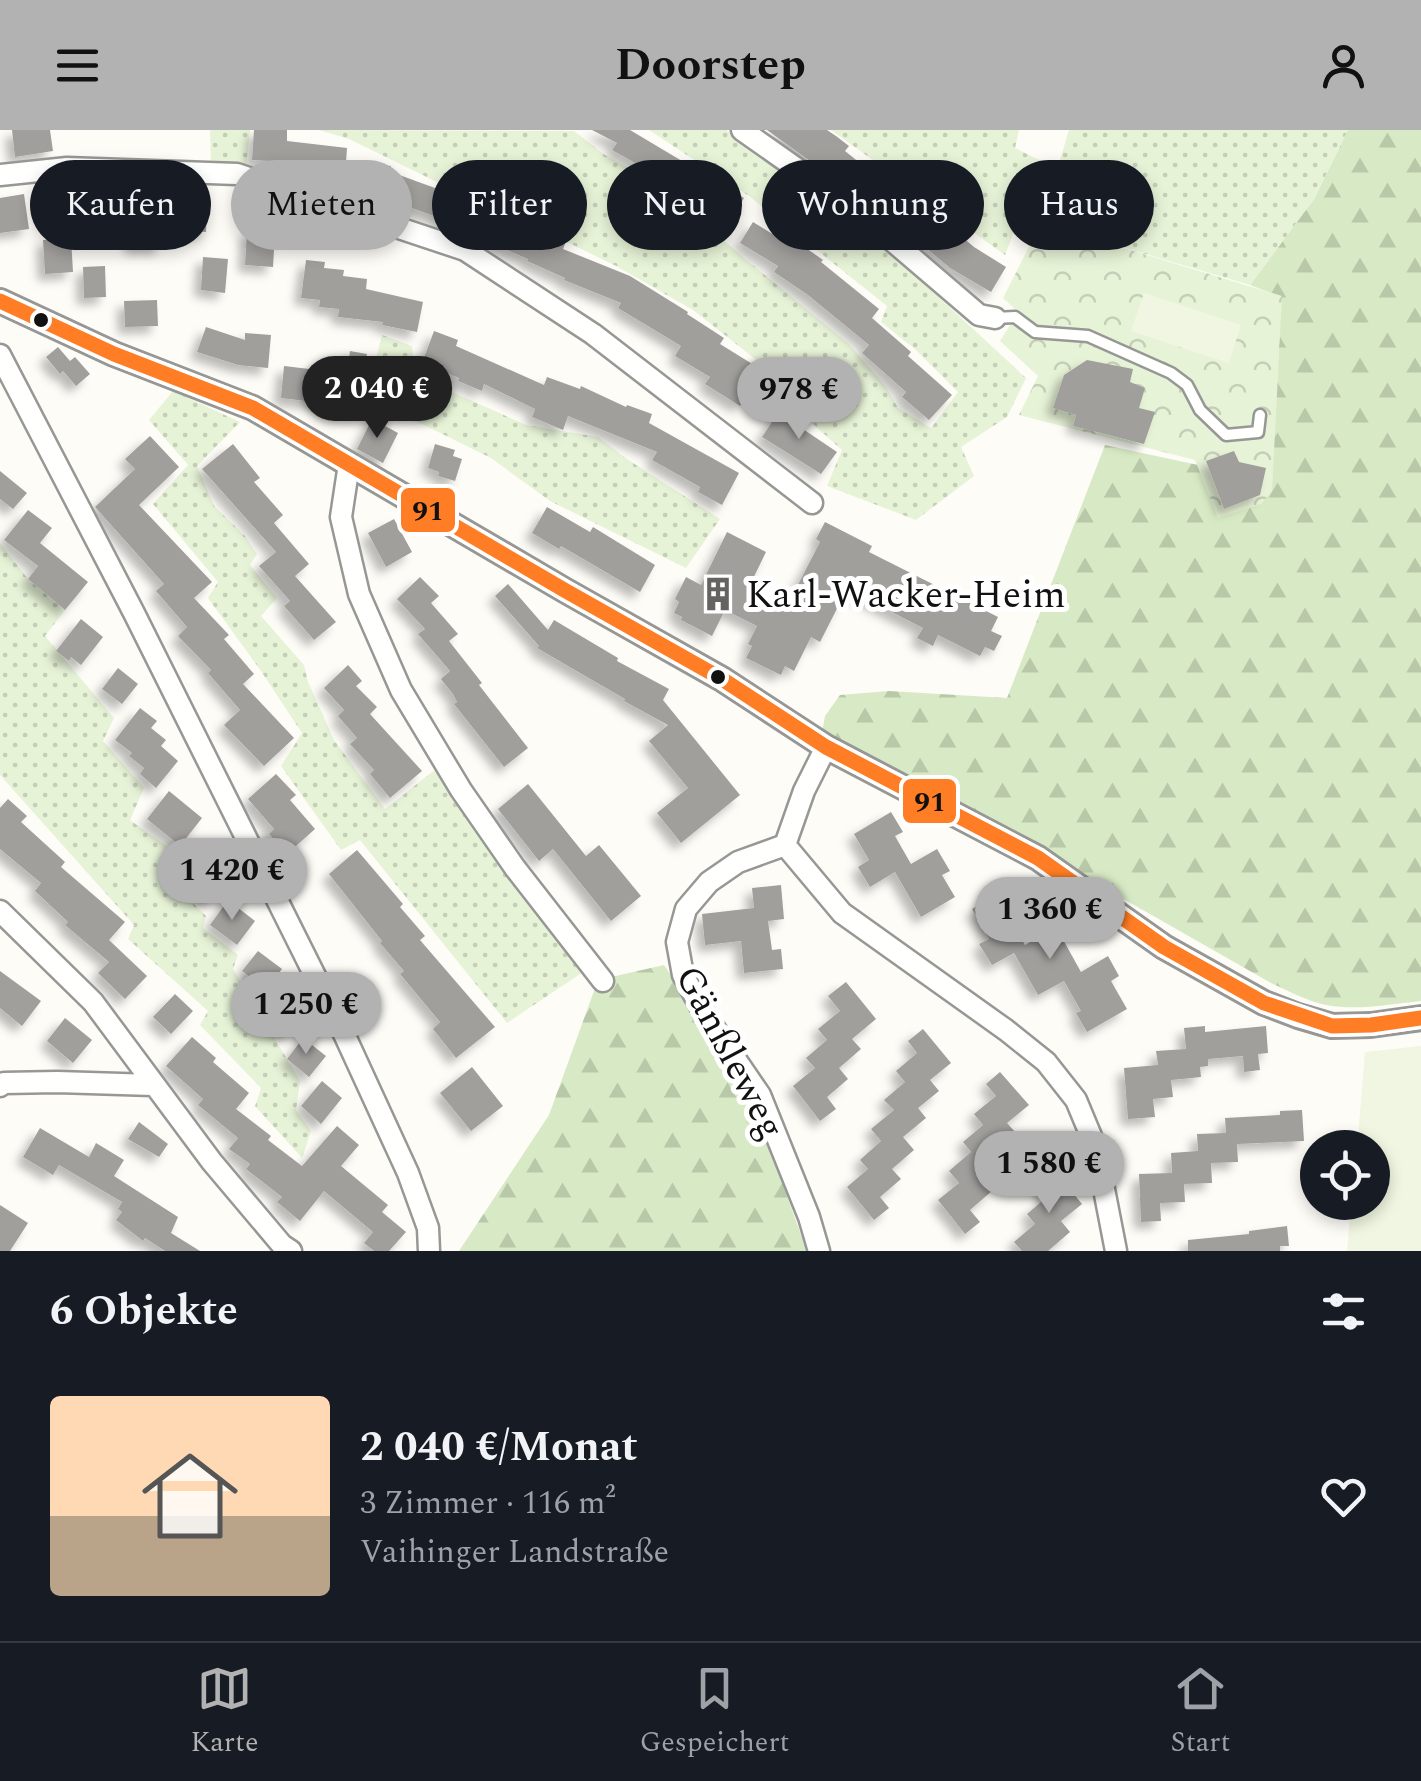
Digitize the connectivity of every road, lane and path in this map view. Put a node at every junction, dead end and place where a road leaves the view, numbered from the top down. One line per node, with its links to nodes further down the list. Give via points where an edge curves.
1 (742, 130): 4 (street, via 861,214 979,315)
2 (0, 175): 8 (street, via 66,168 237,174 465,250 593,334)
3 (0, 301): 7 (street, via 253,408)
4 (995, 318): 6 (lane, via 1015,318 1035,332 1088,336 1172,373 1226,435 1258,432)
5 (0, 355): 17 (street, via 345,1036 408,1173 428,1228)
6 (1260, 414)
7 (349, 464): 9 (street, via 722,679); 12 (street, via 341,516 359,594 401,690 515,868)
8 (812, 503)
9 (826, 747): 10 (street); 13 (street, via 1038,858 1164,946 1264,1003 1332,1026)
10 (785, 845): 18 (street, Gänßleweg, via 738,862 709,882 686,909 676,942 690,988 760,1094); 19 (street, via 842,914 1046,1062 1076,1100 1096,1148)
11 (0, 911): 14 (street, via 92,1002)
12 (603, 981)
13 (1421, 1018)
14 (152, 1084): 15 (street); 16 (street)
15 (0, 1086)
16 (284, 1249)
17 (429, 1251)
18 (819, 1251)
19 (1116, 1251)

